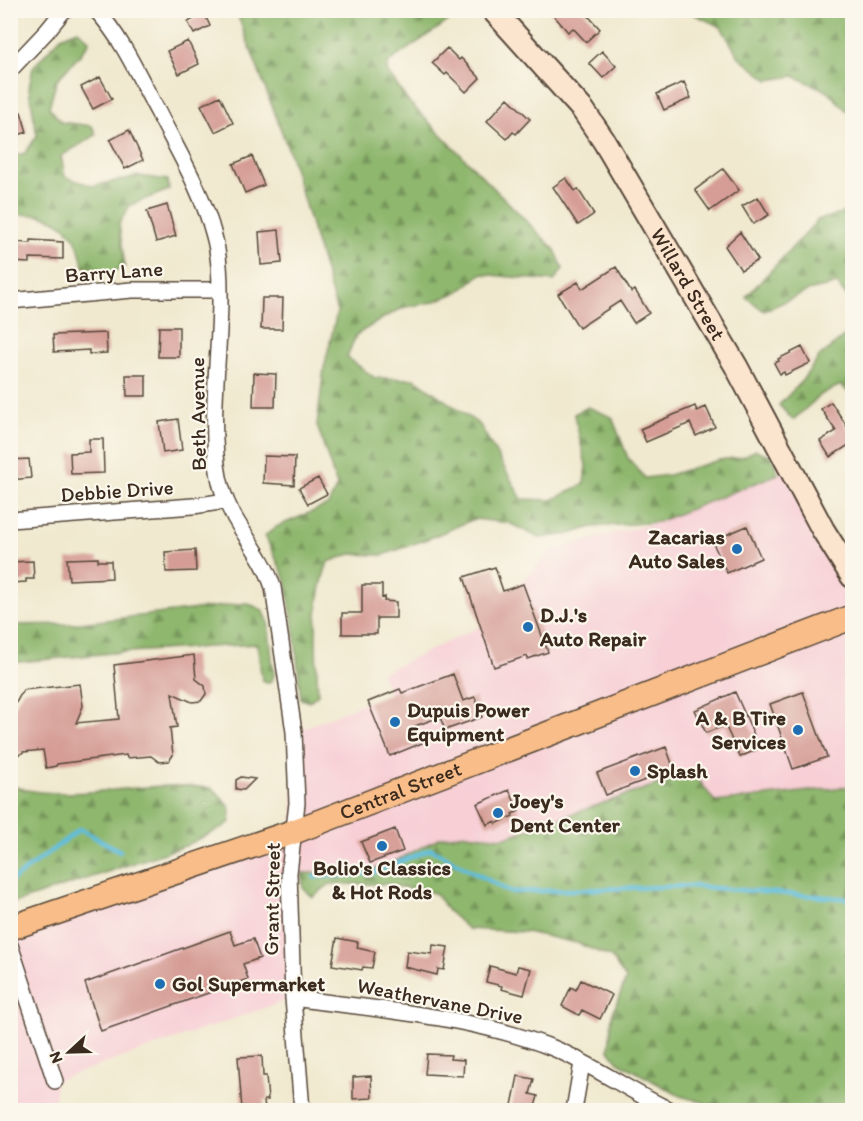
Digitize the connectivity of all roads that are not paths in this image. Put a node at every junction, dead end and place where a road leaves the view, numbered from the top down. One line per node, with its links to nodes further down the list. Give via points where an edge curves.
1 (64, 10): 4 (street)
2 (96, 10): 5 (street, Beth Avenue, via 138,75 207,213 219,264)
3 (494, 10): 9 (street, Willard Street, via 583,110 604,141)
4 (10, 70)
5 (220, 290): 6 (street, Barry Lane, via 132,290); 7 (street, Beth Avenue, via 215,438 219,480)
6 (10, 301)
7 (226, 501): 8 (street, Debbie Drive); 11 (street, Beth Avenue, via 232,517 268,571 273,587 294,732 297,803)
8 (10, 520)
9 (852, 576)
10 (852, 616): 11 (main road, Central Street)
11 (293, 832): 12 (main road, Central Street); 14 (street, Grant Street, via 289,873)
12 (10, 928)
13 (10, 945): 16 (street)
14 (293, 998): 15 (street, Weathervane Drive, via 485,1027 547,1046); 17 (street, Grant Street)
15 (582, 1063): 18 (street); 19 (street, Weathervane Drive)
16 (55, 1081)
17 (302, 1110)
18 (573, 1110)
19 (670, 1110)

